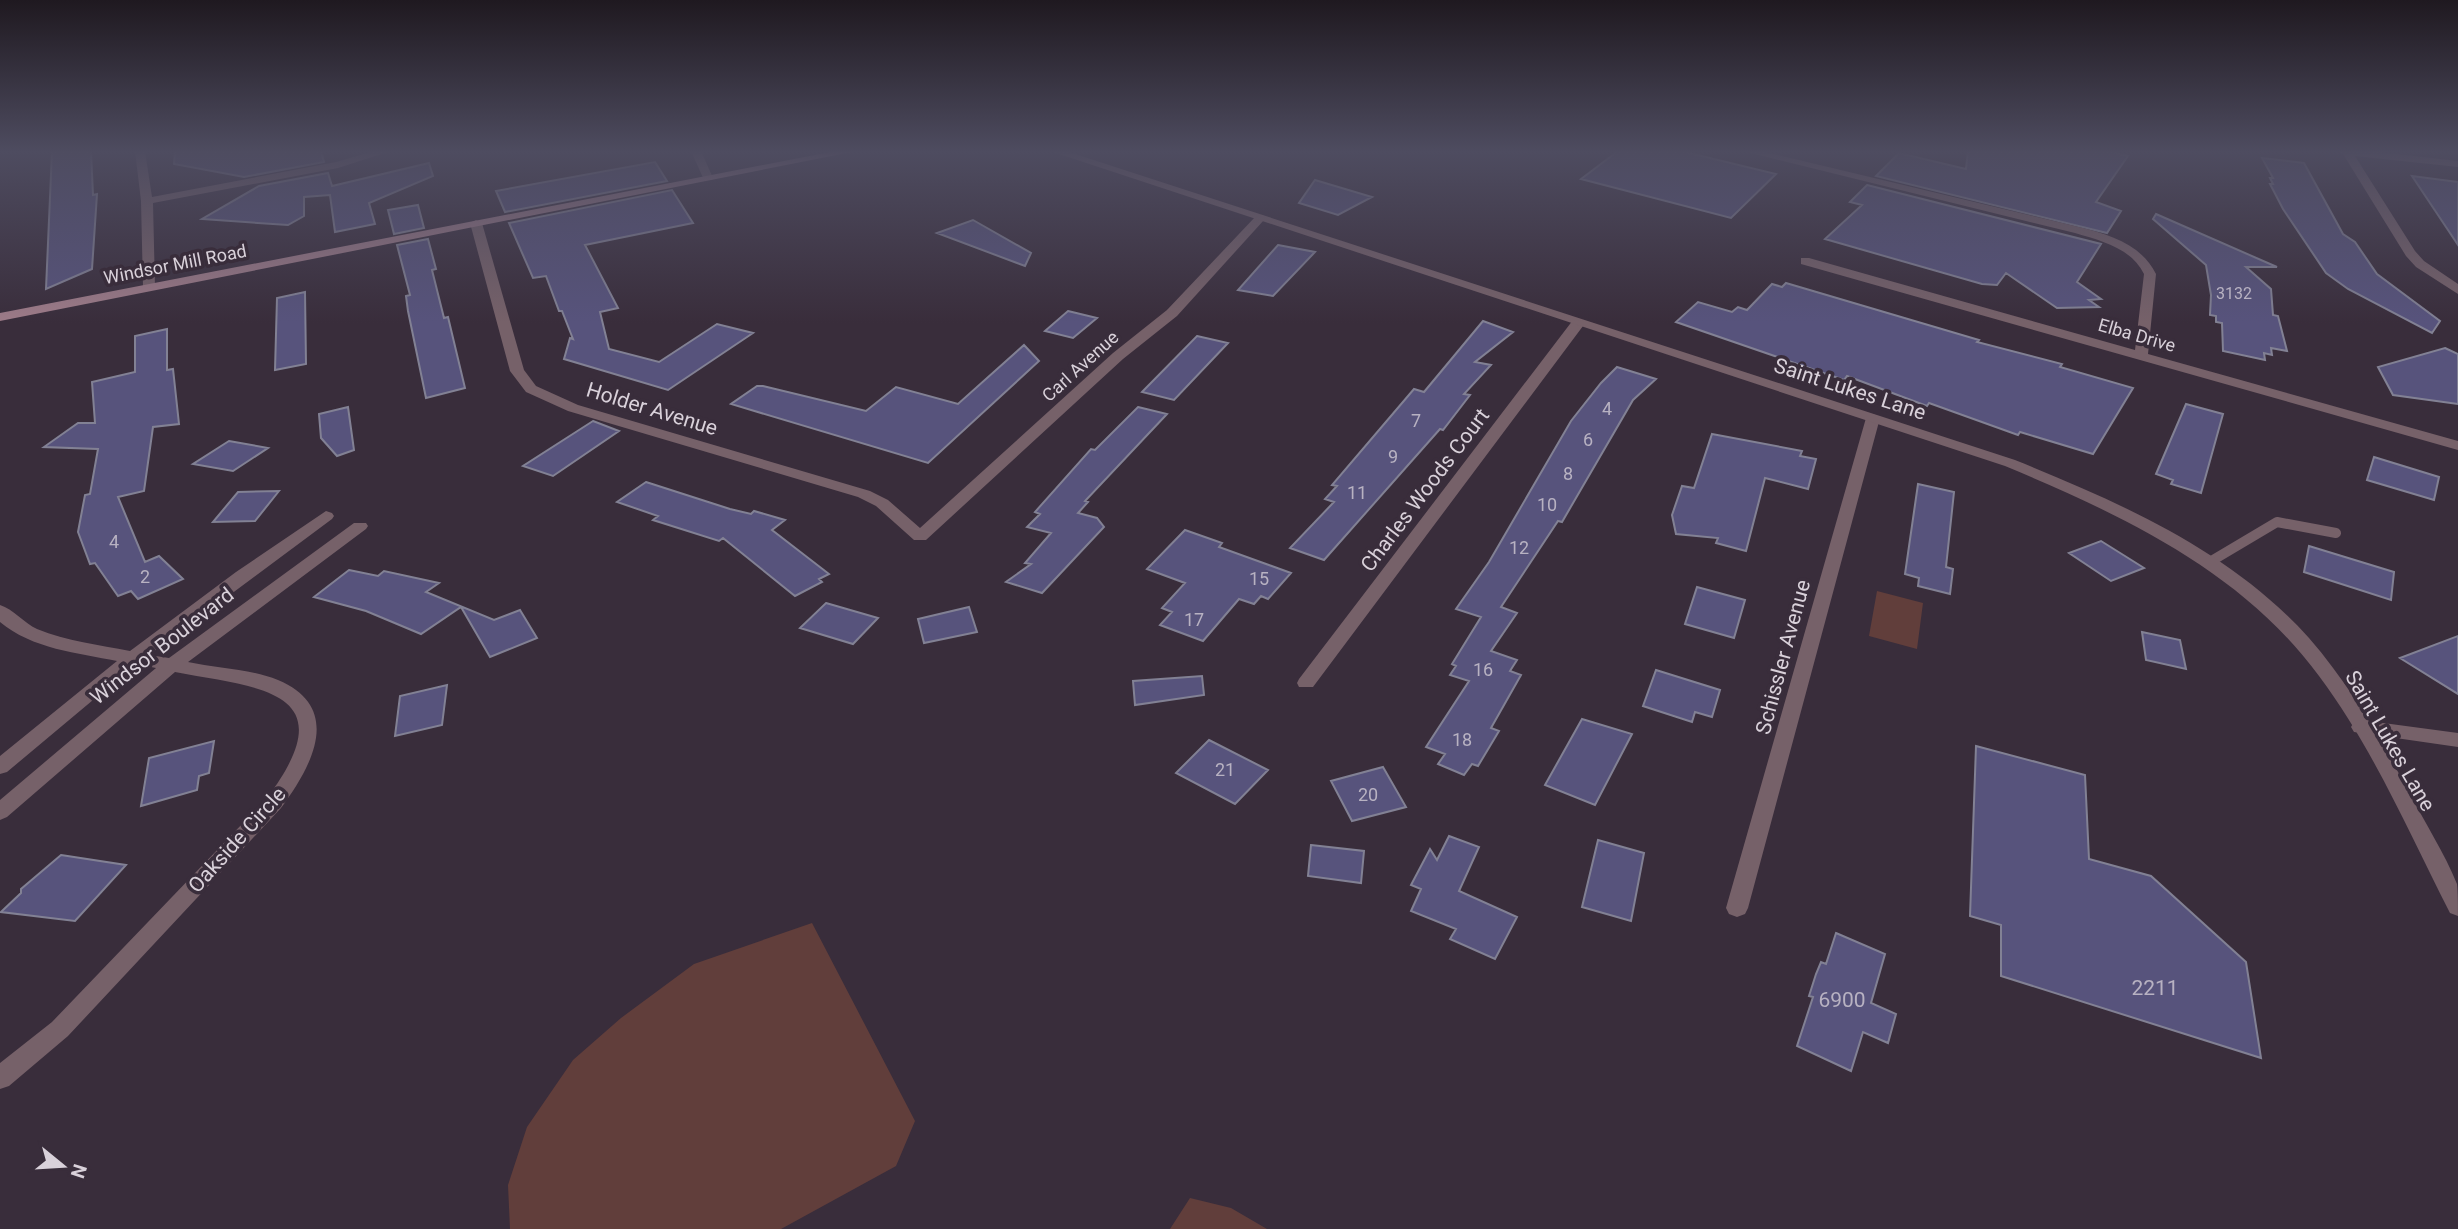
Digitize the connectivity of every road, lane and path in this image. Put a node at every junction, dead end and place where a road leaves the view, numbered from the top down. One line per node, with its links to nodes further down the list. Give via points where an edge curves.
1 (147, 208): 9 (street)
2 (552, 208): 7 (main road, Windsor Mill Road)
3 (1230, 208): 6 (street, Saint Lukes Lane)
4 (1988, 208): 13 (street, via 2079,230 2125,247 2146,265 2150,274)
5 (2380, 208): 10 (street, via 2420,264)
6 (1260, 218): 12 (street, Saint Lukes Lane); 19 (street, Carl Avenue, via 1172,313 1118,356)
7 (477, 223): 9 (main road, Windsor Mill Road); 19 (street, Holder Avenue, via 517,371 531,389 573,408 864,494 891,510)
8 (1805, 261): 13 (street, Elba Drive)
9 (149, 287): 11 (main road, Windsor Mill Road)
10 (2458, 289)
11 (0, 317)
12 (1578, 323): 14 (street, Saint Lukes Lane); 24 (street, Charles Woods Court)
13 (2141, 357): 15 (street, Elba Drive)
14 (1873, 418): 20 (street, Saint Lukes Lane, via 2077,489 2141,521); 30 (street, Schissler Avenue)
15 (2458, 446)
16 (326, 516): 22 (street, Windsor Boulevard)
17 (359, 526): 23 (street, Windsor Boulevard)
18 (2336, 533): 20 (lane, via 2277,522)
19 (920, 537)
20 (2208, 563): 25 (street, Saint Lukes Lane, via 2302,641)
21 (0, 611): 22 (street, Oakside Circle, via 7,620 50,640)
22 (133, 657): 23 (street, Oakside Circle); 27 (street, Windsor Boulevard)
23 (172, 665): 28 (street, Windsor Boulevard); 31 (street, Oakside Circle, via 270,684 295,699 305,719 307,745 300,764 274,803 60,1029)
24 (1306, 683)
25 (2361, 727): 26 (street); 29 (street, Saint Lukes Lane)
26 (2458, 740)
27 (0, 767)
28 (0, 812)
29 (2458, 907)
30 (1737, 908)
31 (0, 1078)

